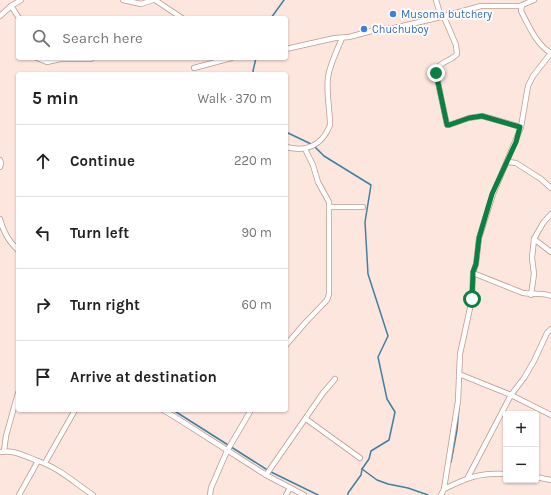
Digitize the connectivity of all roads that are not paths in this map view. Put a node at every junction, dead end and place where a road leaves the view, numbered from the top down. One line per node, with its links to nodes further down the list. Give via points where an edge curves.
1 (21, 0): 6 (street)
2 (123, 0): 3 (street, via 141,4)
3 (154, 0): 10 (street)
4 (436, 0): 11 (street)
5 (534, 0): 7 (street)
6 (13, 3): 8 (street); 9 (street)
7 (521, 6): 11 (street, via 481,6); 14 (street, via 520,11 537,40)
8 (0, 16)
9 (18, 16)
10 (179, 16)
11 (442, 17): 12 (street); 19 (street, via 456,45 457,54 436,68 447,125 482,116)
12 (342, 38): 13 (street); 21 (street, via 328,77 330,125 325,135 314,146)
13 (288, 49)
14 (551, 53): 19 (street, via 528,86)
15 (40, 60): 16 (street)
16 (54, 60)
17 (224, 60): 18 (street)
18 (194, 68)
19 (520, 127): 23 (street)
20 (288, 147): 21 (street)
21 (305, 149): 26 (street)
22 (0, 160): 24 (street)
23 (507, 162): 25 (street, via 516,163); 33 (street, via 492,194 479,238)
24 (0, 167)
25 (551, 188)
26 (329, 207): 27 (street); 37 (street, via 329,294 327,300)
27 (363, 207)
28 (551, 214): 30 (street)
29 (0, 219): 31 (street, via 4,232)
30 (534, 239): 32 (street); 34 (street, via 534,274)
31 (16, 248)
32 (551, 252)
33 (473, 272): 34 (street); 38 (street, via 472,299 460,354)
34 (530, 295): 35 (street, via 545,293)
35 (551, 296)
36 (551, 329): 40 (street)
37 (288, 343)
38 (459, 374): 40 (street); 58 (street, via 458,401)
39 (335, 379): 46 (street)
40 (512, 395): 45 (street); 54 (street)
41 (16, 400): 48 (street)
42 (74, 412): 51 (street)
43 (167, 412): 47 (street)
44 (250, 412): 47 (street)
45 (551, 415)
46 (306, 419): 49 (street); 53 (street)
47 (227, 451): 53 (street); 61 (street)
48 (2, 452): 50 (street, via 12,451)
49 (360, 458)
50 (38, 461): 51 (street); 59 (street)
51 (45, 462): 60 (street)
52 (503, 474): 54 (street)
53 (266, 475): 57 (street)
54 (468, 477): 58 (street)
55 (539, 478): 56 (street)
56 (551, 480)
57 (290, 488): 62 (street); 63 (street)
58 (444, 489): 64 (street)
59 (19, 495)
60 (93, 495)
61 (210, 495)
62 (286, 495)
63 (304, 495)
64 (441, 495)

